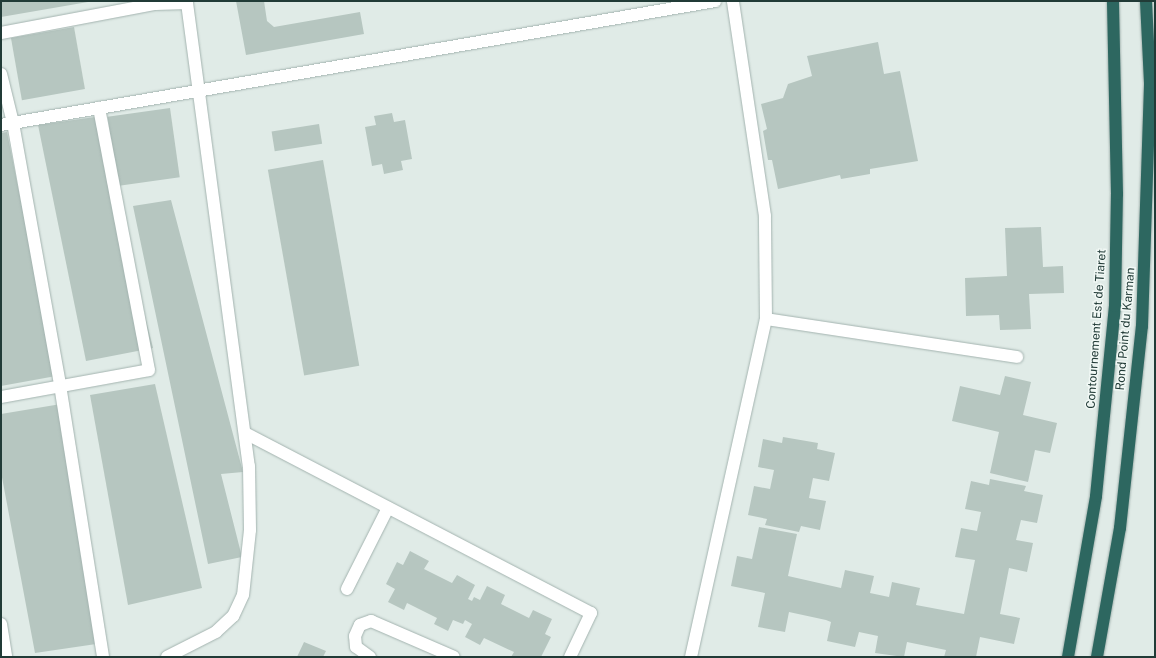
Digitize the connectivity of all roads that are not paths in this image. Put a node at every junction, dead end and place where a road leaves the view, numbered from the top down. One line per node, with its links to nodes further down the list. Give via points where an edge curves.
1 (715, 1): 8 (street)
2 (733, 1): 12 (street, via 765,216)
3 (1113, 1): 27 (highway, Contournement Est de Tiaret, via 1117,238 1114,306 1096,496)
4 (1146, 1): 28 (highway, Rond Point du Karman, via 1149,105 1142,326 1120,528)
5 (187, 2): 6 (street, via 155,4); 8 (street)
6 (1, 33)
7 (1, 74): 10 (street)
8 (198, 90): 9 (street); 16 (street)
9 (99, 108): 10 (street); 14 (street, via 149,370)
10 (13, 123): 11 (street); 14 (street)
11 (1, 125)
12 (766, 319): 13 (street); 26 (street)
13 (1017, 357)
14 (60, 385): 15 (street); 21 (street)
15 (1, 397)
16 (245, 433): 17 (street); 22 (street, via 251,517 243,595 233,616 216,632)
17 (388, 508): 18 (street); 25 (street, via 591,613)
18 (347, 589)
19 (1, 624): 20 (street)
20 (6, 657)
21 (103, 657)
22 (167, 657)
23 (370, 657): 24 (street, via 356,647 355,636 360,625 372,621)
24 (454, 657)
25 (570, 657)
26 (691, 657)
27 (1068, 657)
28 (1097, 657)

